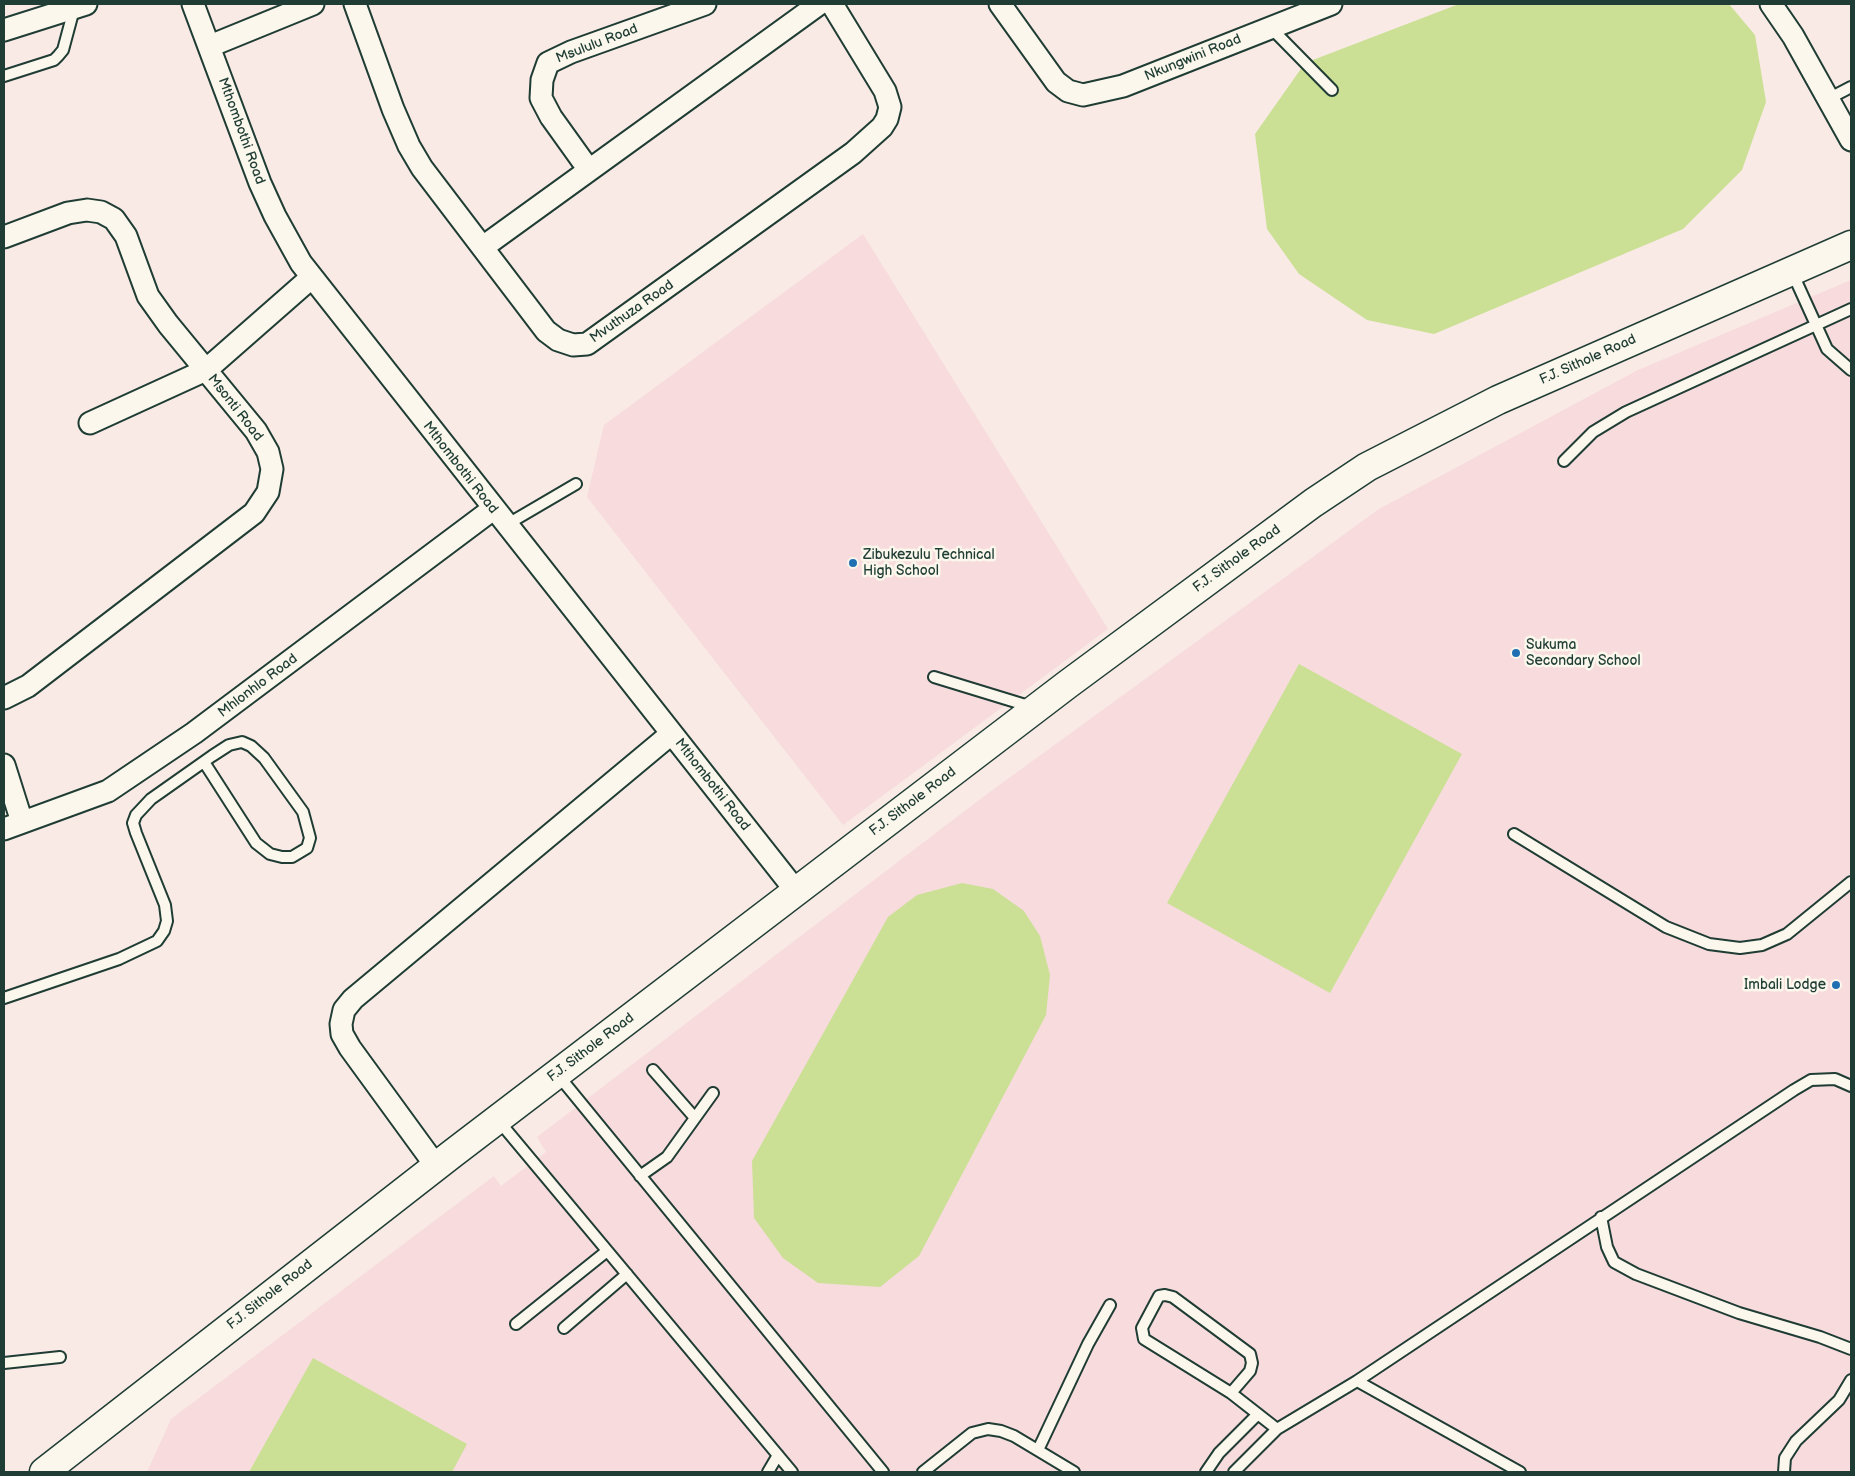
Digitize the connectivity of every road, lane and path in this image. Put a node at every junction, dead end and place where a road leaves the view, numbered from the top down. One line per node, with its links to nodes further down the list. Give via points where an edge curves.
1 (193, 4): 13 (street, Mthombothi Road)
2 (313, 4): 13 (street)
3 (355, 4): 22 (street, Mvuthuza Road, via 408,146)
4 (705, 4): 19 (street, Msululu Road, via 548,63 542,80 542,98 551,117)
5 (819, 4): 19 (street)
6 (832, 4): 22 (street, Mvuthuza Road, via 885,91 890,107 882,127 853,153 587,344 572,345 546,331)
7 (1000, 4): 11 (street, Nkungwini Road, via 1056,82 1068,91 1083,95 1123,86)
8 (1331, 4): 11 (street, Nkungwini Road)
9 (1771, 4): 17 (street)
10 (80, 6): 12 (street); 14 (lane, via 64,50 54,60)
11 (1270, 27): 16 (lane)
12 (4, 30)
13 (210, 46): 24 (street, Mthombothi Road, via 260,183 275,216)
14 (4, 76)
15 (1851, 87): 17 (lane)
16 (1332, 90)
17 (1828, 99): 18 (street)
18 (1851, 140)
19 (589, 170): 22 (street)
20 (4, 237): 27 (street, Msonti Road, via 68,213 87,210 101,212 114,219 126,236 148,296)
21 (1851, 245): 23 (street, F.J. Sithole Road)
22 (483, 247)
23 (1792, 271): 26 (lane); 35 (street, F.J. Sithole Road, via 1498,400 1367,467)
24 (312, 277): 27 (street); 32 (street, Mthombothi Road)
25 (1851, 309): 26 (lane)
26 (1814, 324): 28 (lane, via 1828,349); 30 (lane, via 1626,412 1594,432)
27 (206, 370): 29 (street); 34 (street, Msonti Road, via 256,431 268,452 272,469 268,492 254,513 28,686)
28 (1851, 370)
29 (90, 423)
30 (1564, 461)
31 (576, 484): 32 (lane)
32 (499, 517): 36 (street, Mthombothi Road); 39 (street, Mhlonhlo Road, via 194,734 101,794)
33 (934, 678): 35 (lane)
34 (4, 698)
35 (1035, 708): 42 (street, F.J. Sithole Road)
36 (671, 734): 42 (street, Mthombothi Road); 50 (street, via 353,999 344,1010 342,1034 350,1048)
37 (204, 762): 37 (lane, via 236,742 251,746 264,758 303,812 310,838 307,848 292,858 270,854 256,844); 43 (lane, via 141,807 133,823 165,905 167,922 157,941 119,959)
38 (4, 765): 39 (street)
39 (13, 825)
40 (1514, 834): 41 (lane, via 1666,927 1709,944 1740,948 1762,945 1787,934)
41 (1851, 882)
42 (796, 891): 45 (street, F.J. Sithole Road)
43 (4, 998)
44 (653, 1070): 48 (lane)
45 (557, 1074): 49 (street, F.J. Sithole Road); 51 (lane)
46 (1851, 1086): 52 (lane, via 1835,1079 1811,1080)
47 (712, 1093): 48 (lane)
48 (695, 1118): 51 (lane, via 667,1157)
49 (497, 1119): 50 (street, F.J. Sithole Road); 53 (lane)
50 (436, 1166): 68 (street, F.J. Sithole Road)
51 (640, 1176): 71 (lane)
52 (1601, 1217): 58 (lane, via 1607,1247 1614,1262 1636,1274); 61 (lane)
53 (607, 1251): 54 (lane); 56 (lane)
54 (626, 1274): 57 (lane); 67 (lane)
55 (1110, 1305): 66 (lane)
56 (516, 1324)
57 (564, 1328)
58 (1851, 1350)
59 (60, 1357): 60 (lane)
60 (4, 1363)
61 (1357, 1380): 65 (lane); 76 (lane)
62 (1851, 1380): 77 (lane, via 1839,1400 1796,1441 1785,1458)
63 (1231, 1393): 63 (lane, via 1144,1339 1142,1328 1159,1296 1173,1297 1250,1354 1250,1371); 64 (lane)
64 (1258, 1414): 65 (lane); 74 (lane, via 1219,1453)
65 (1277, 1429): 75 (lane)
66 (1038, 1450): 72 (lane, via 1001,1431 972,1432); 73 (lane)
67 (778, 1455): 69 (lane); 70 (lane)
68 (47, 1471)
69 (768, 1472)
70 (792, 1472)
71 (883, 1472)
72 (923, 1472)
73 (1074, 1472)
74 (1206, 1472)
75 (1234, 1472)
76 (1520, 1472)
77 (1784, 1472)

